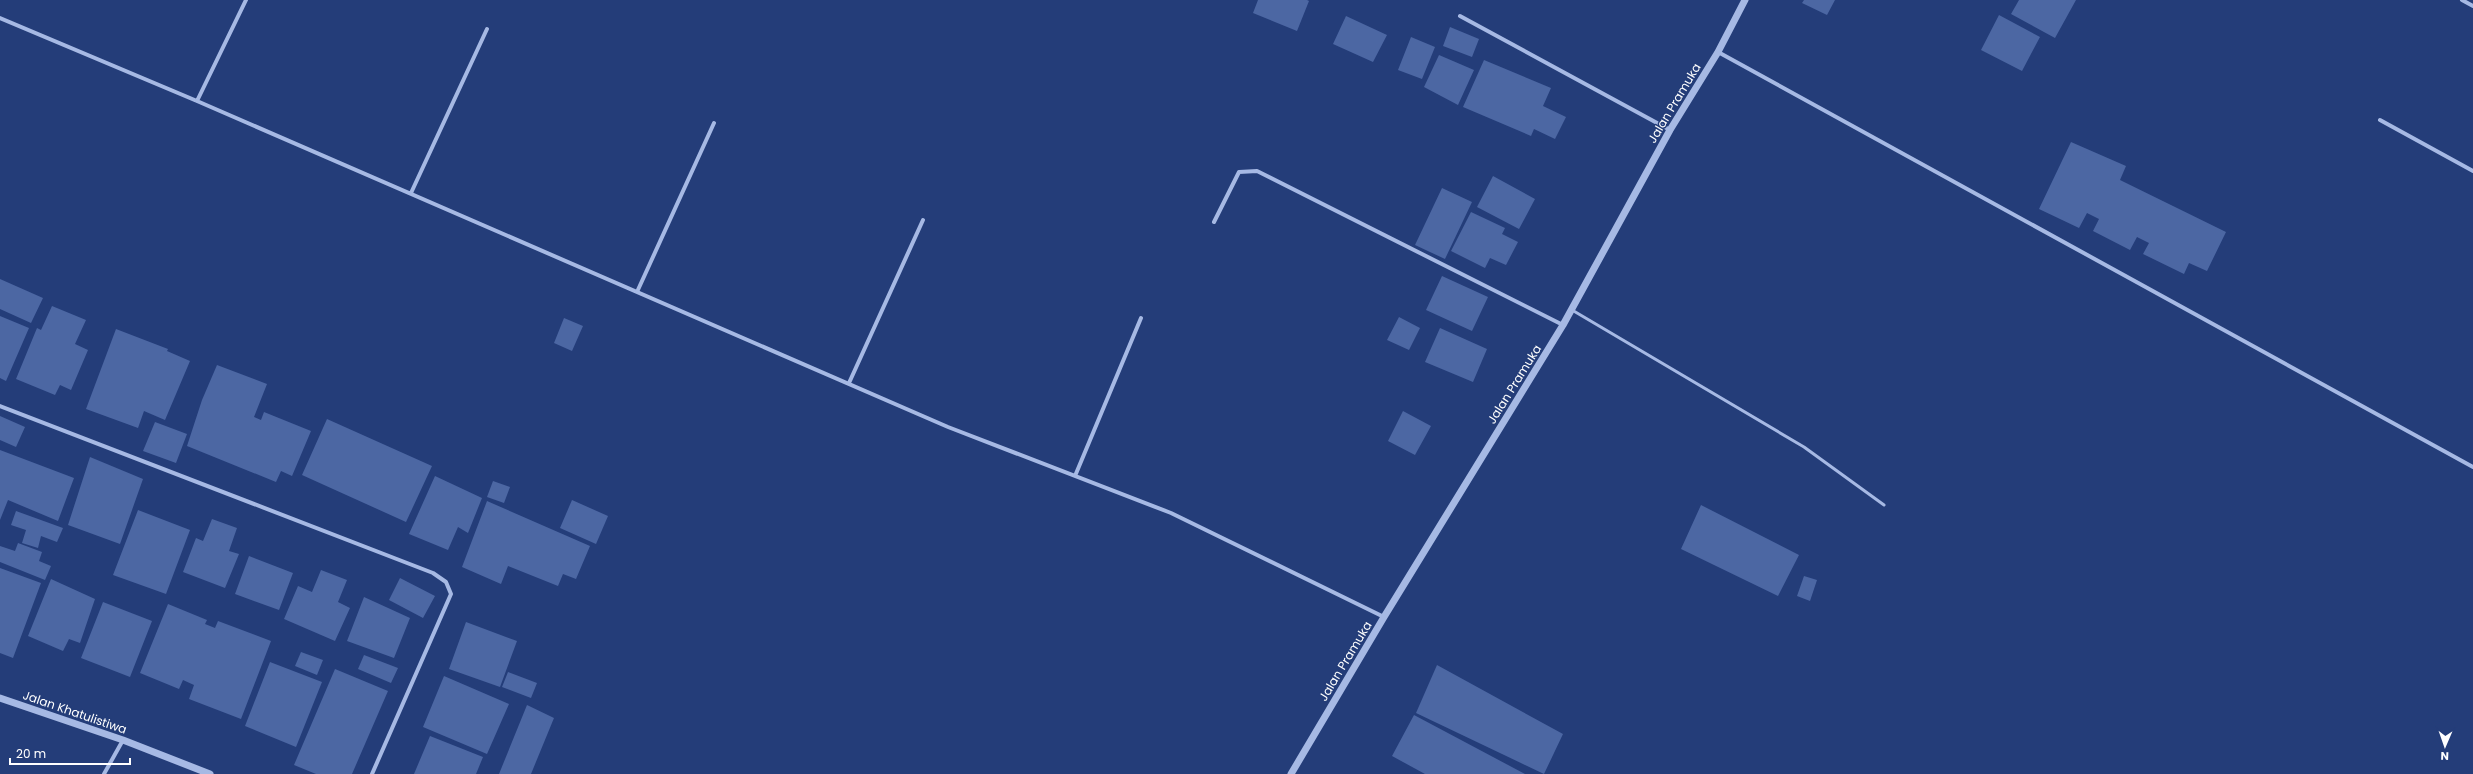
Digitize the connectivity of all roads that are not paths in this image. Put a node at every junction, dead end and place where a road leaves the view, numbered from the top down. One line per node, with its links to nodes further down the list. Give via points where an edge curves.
1 (246, 0): 9 (street)
2 (1745, 0): 8 (street, Jalan Pramuka)
3 (2462, 0): 4 (street)
4 (2473, 6)
5 (1460, 16): 12 (street)
6 (0, 18): 9 (street)
7 (487, 29): 14 (street)
8 (1718, 52): 12 (street, Jalan Pramuka); 23 (street)
9 (197, 101): 14 (street)
10 (2380, 120): 13 (street)
11 (714, 123): 17 (street)
12 (1670, 130): 18 (street, Jalan Pramuka)
13 (2473, 171)
14 (410, 193): 17 (street)
15 (922, 220): 21 (street)
16 (1214, 222): 20 (street, via 1239,172 1257,171)
17 (637, 292): 21 (street)
18 (1572, 310): 20 (street, Jalan Pramuka); 25 (lane, via 1804,447)
19 (1141, 318): 24 (street)
20 (1563, 325): 26 (street, Jalan Pramuka)
21 (848, 384): 24 (street, via 948,427)
22 (0, 406): 31 (street, via 433,572 446,582 451,594)
23 (2473, 467)
24 (1075, 476): 26 (street, via 1171,513)
25 (1884, 505)
26 (1384, 617): 32 (street, Jalan Pramuka)
27 (0, 698): 28 (street, Jalan Khatulistiwa)
28 (123, 740): 29 (street); 30 (street, Jalan Khatulistiwa)
29 (104, 774)
30 (210, 774)
31 (372, 774)
32 (1292, 774)

